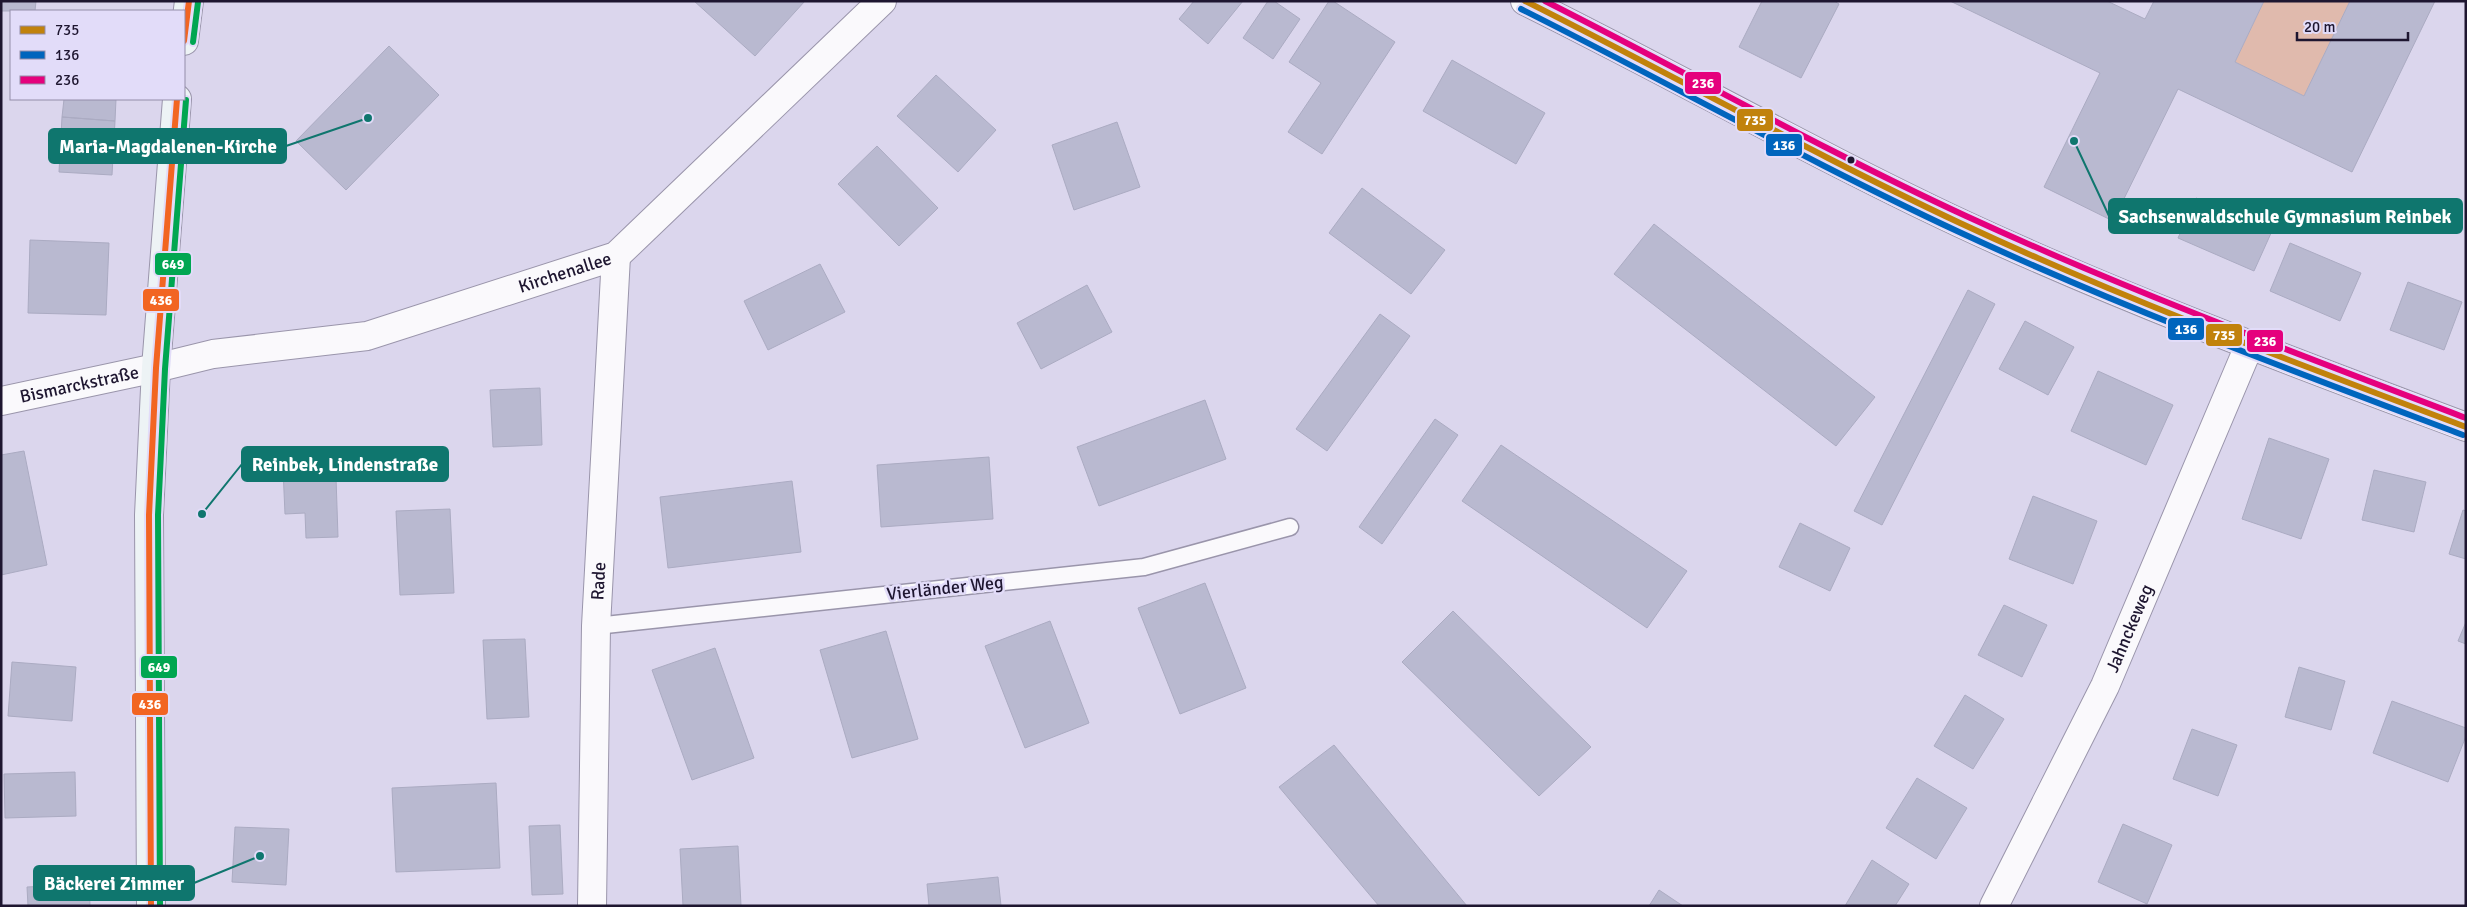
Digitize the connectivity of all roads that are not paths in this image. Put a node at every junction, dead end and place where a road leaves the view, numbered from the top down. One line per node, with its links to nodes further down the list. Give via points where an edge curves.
1 (189, 1): 4 (main road)
2 (882, 1): 6 (street, Kirchenallee)
3 (1525, 1): 7 (street, via 1899,194)
4 (185, 33)
5 (176, 100): 8 (main road)
6 (616, 256): 8 (street, Kirchenallee, via 368,336 213,354); 12 (street, Rade)
7 (2249, 346): 10 (street); 15 (street, Jahnckeweg, via 2105,686)
8 (156, 368): 9 (street, Bismarckstraße); 13 (main road, via 149,515)
9 (1, 401)
10 (2466, 427)
11 (1290, 528): 12 (lane, Vierländer Weg, via 1144,567)
12 (596, 626): 14 (street, Rade)
13 (151, 906)
14 (592, 906)
15 (1994, 906)

